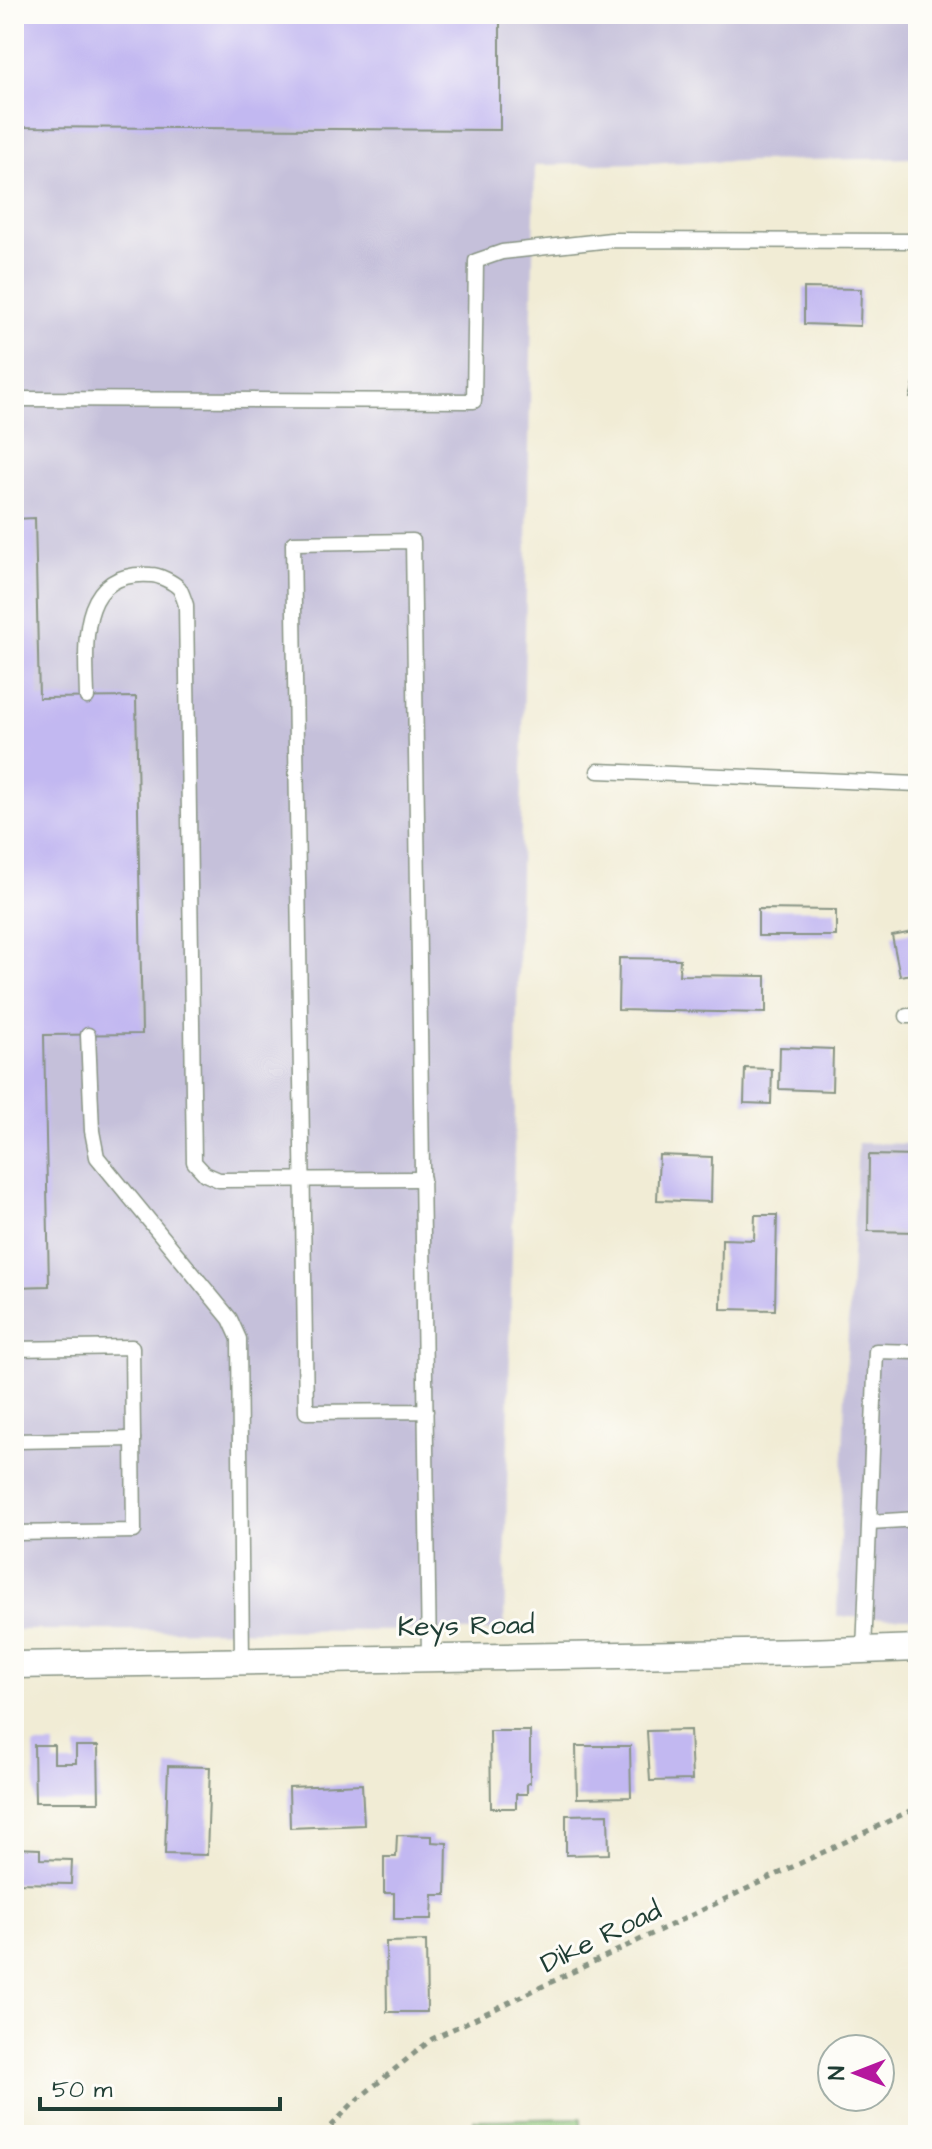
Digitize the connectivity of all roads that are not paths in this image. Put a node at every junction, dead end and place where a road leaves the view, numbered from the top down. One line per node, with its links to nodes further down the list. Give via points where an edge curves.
1 (918, 241): 2 (lane, via 611,240 502,252 476,261 474,401)
2 (14, 399)
3 (87, 697): 8 (lane, via 86,634 97,599 111,582 130,574 156,575 180,589 186,605 194,1162 219,1180)
4 (598, 771): 5 (lane)
5 (918, 784)
6 (88, 1035): 20 (lane, via 97,1157 230,1319 239,1339)
7 (423, 1179): 8 (lane); 8 (lane, via 413,541 293,543); 11 (lane)
8 (303, 1181): 11 (lane, via 306,1412)
9 (14, 1349): 12 (lane, via 132,1347)
10 (918, 1352): 15 (lane, via 876,1351)
11 (426, 1411): 19 (lane)
12 (133, 1439): 13 (lane); 16 (lane, via 134,1531)
13 (14, 1441)
14 (918, 1519): 15 (lane)
15 (870, 1522): 18 (lane)
16 (14, 1533)
17 (918, 1648): 18 (street, Keys Road)
18 (864, 1651): 19 (street, Keys Road)
19 (429, 1658): 20 (street, Keys Road)
20 (242, 1661): 21 (street, Keys Road)
21 (14, 1665)

